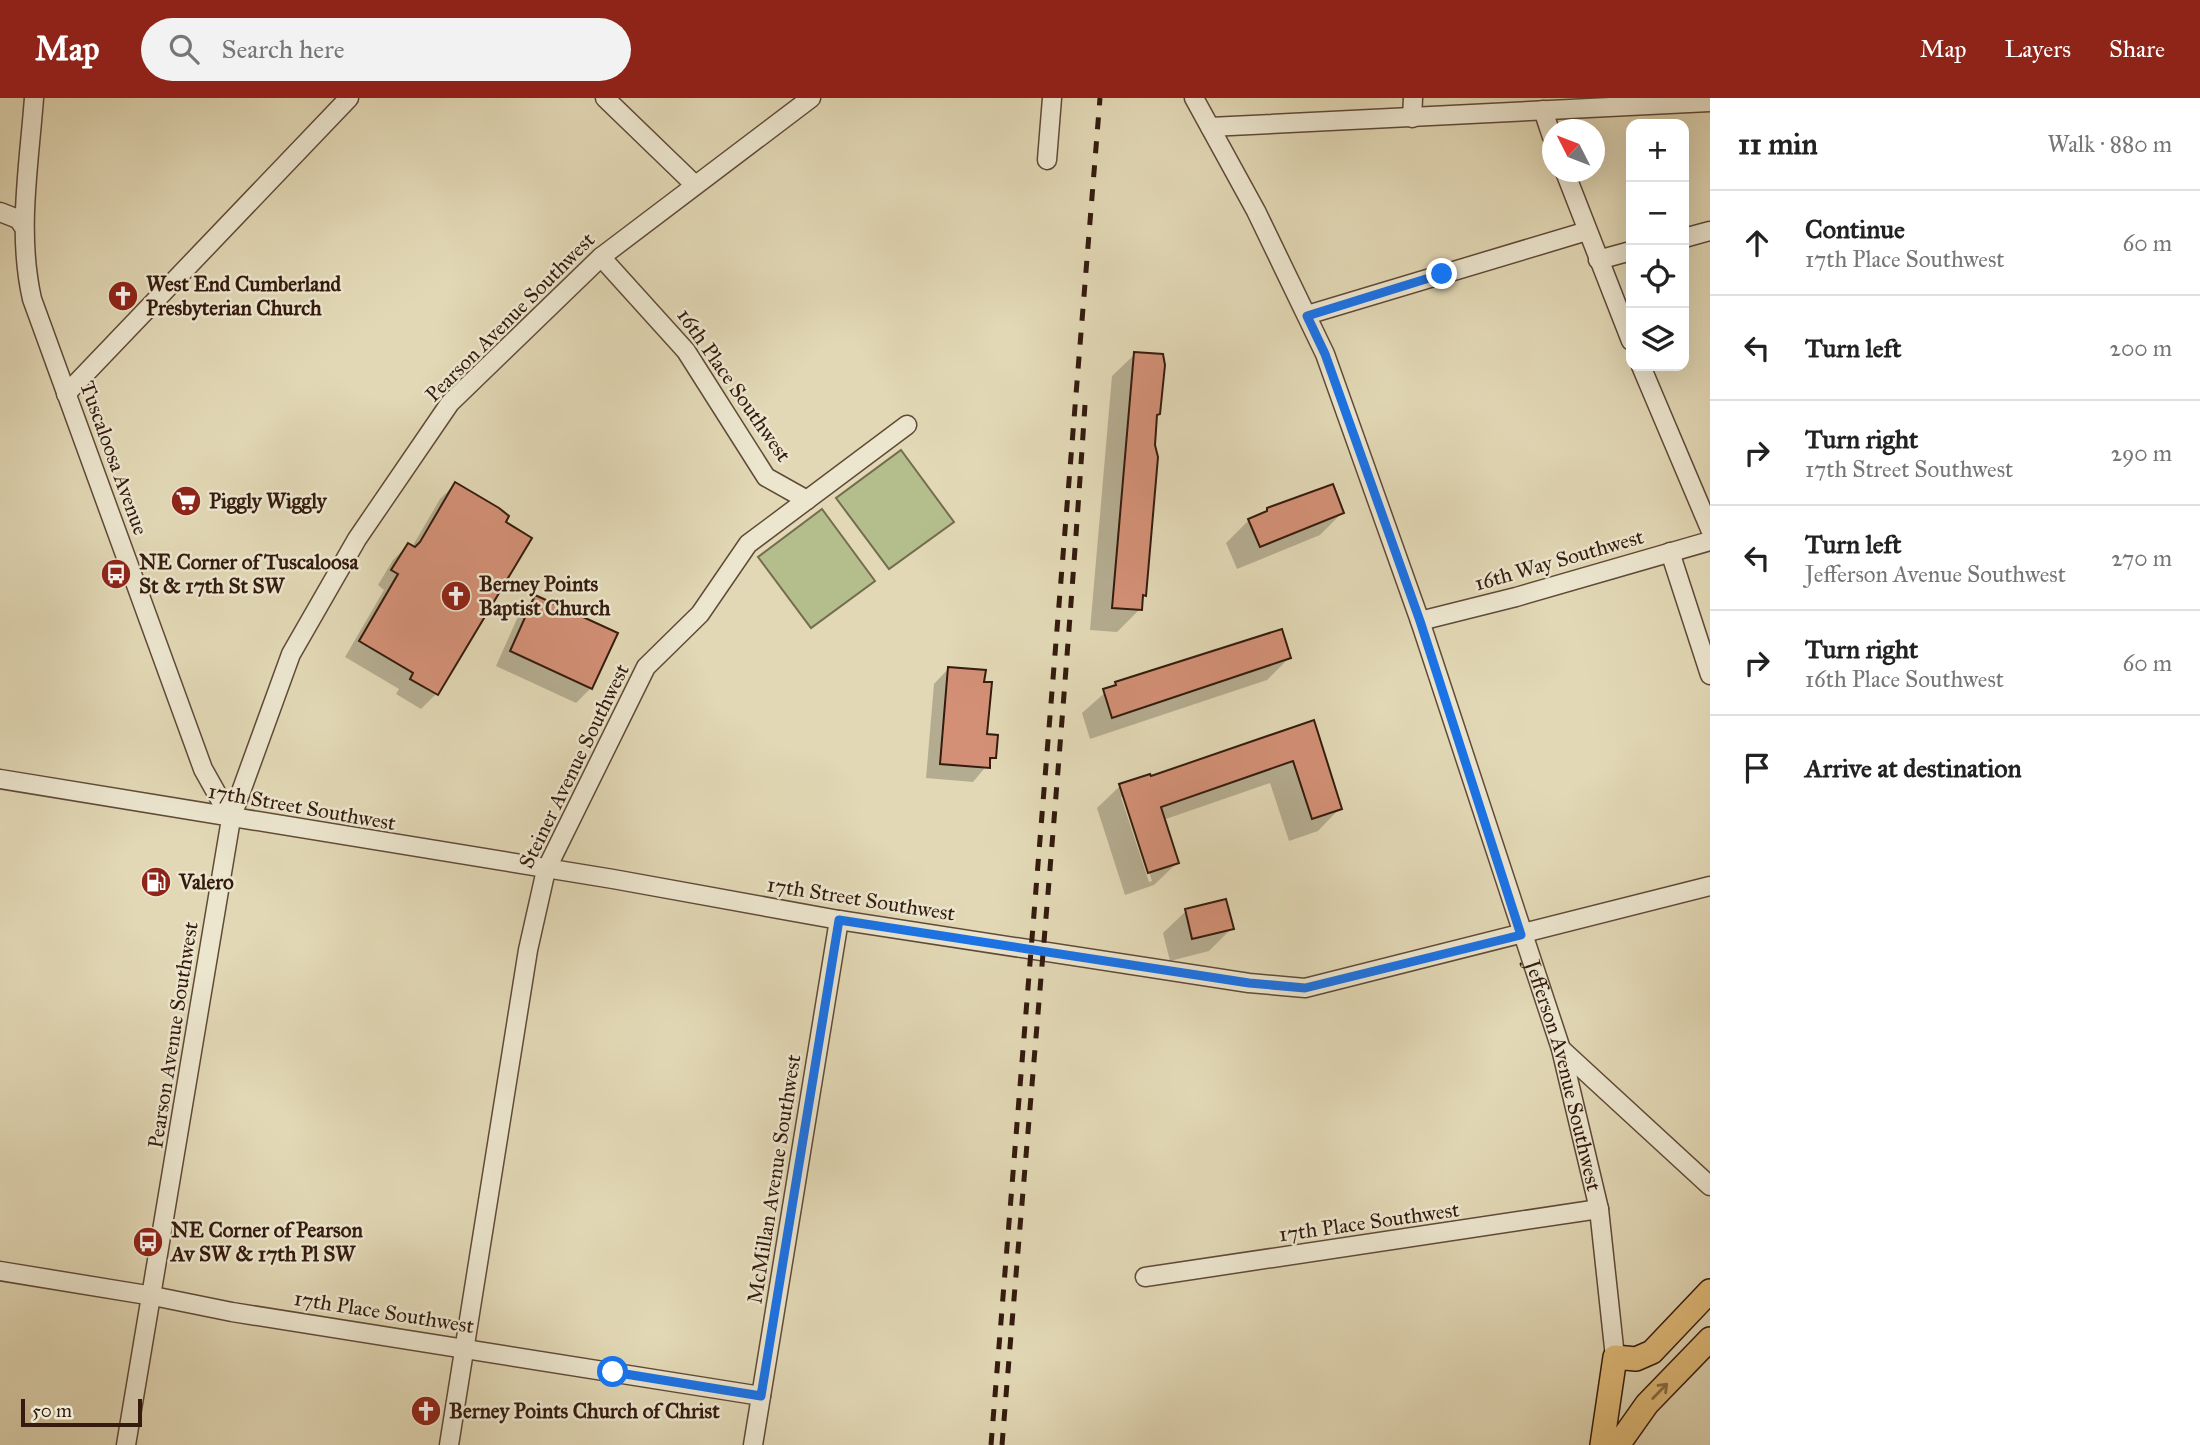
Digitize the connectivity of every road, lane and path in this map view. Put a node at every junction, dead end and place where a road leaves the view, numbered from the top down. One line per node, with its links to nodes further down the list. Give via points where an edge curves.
1 (34, 98): 17 (street, Tuscaloosa Avenue)
2 (349, 98): 27 (street)
3 (605, 98): 15 (street)
4 (811, 98): 15 (street, Pearson Avenue Southwest)
5 (1052, 98): 13 (street)
6 (1194, 98): 12 (street, Jefferson Avenue Southwest)
7 (1413, 98): 10 (street)
8 (1710, 102): 9 (street)
9 (1543, 110): 10 (street); 11 (street)
10 (1412, 118): 12 (street)
11 (1546, 119)
12 (1210, 127): 24 (street, Jefferson Avenue Southwest)
13 (1047, 159)
14 (1569, 182): 18 (street)
15 (695, 185): 22 (street, Pearson Avenue Southwest)
16 (0, 212): 17 (street)
17 (23, 226): 27 (street, Tuscaloosa Avenue, via 24,264 32,299)
18 (1587, 231): 23 (street); 24 (street)
19 (1710, 231): 20 (street)
20 (1689, 236)
21 (1626, 252): 23 (street)
22 (601, 257): 29 (street, 16th Place Southwest, via 686,351 766,477); 36 (street, Pearson Avenue Southwest, via 450,403 356,540 291,654)
23 (1598, 260): 25 (street)
24 (1307, 316): 33 (street, Jefferson Avenue Southwest, via 1325,354)
25 (1626, 329)
26 (1643, 371): 30 (street)
27 (66, 394): 36 (street, Tuscaloosa Avenue, via 202,769)
28 (907, 425): 29 (street, Steiner Avenue Southwest)
29 (807, 500): 37 (street, Steiner Avenue Southwest, via 748,544 700,614 646,667)
30 (1710, 529)
31 (1710, 541): 32 (street, 16th Way Southwest)
32 (1670, 552): 33 (street, 16th Way Southwest); 34 (street)
33 (1420, 621): 40 (street, Jefferson Avenue Southwest)
34 (1710, 676)
35 (0, 779): 36 (street, 17th Street Southwest)
36 (231, 819): 37 (street, 17th Street Southwest); 47 (street, Pearson Avenue Southwest)
37 (546, 870): 39 (street, 17th Street Southwest); 49 (street, Steiner Avenue Southwest, via 527,950)
38 (1710, 886): 40 (street, 17th Street Southwest)
39 (839, 920): 40 (street, 17th Street Southwest, via 1305,988); 51 (street, McMillan Avenue Southwest)
40 (1521, 935): 41 (street, Jefferson Avenue Southwest)
41 (1560, 1049): 42 (street); 43 (street, Jefferson Avenue Southwest)
42 (1710, 1186)
43 (1599, 1209): 45 (street, 17th Place Southwest); 50 (street, Jefferson Avenue Southwest)
44 (0, 1271): 47 (street, 17th Place Southwest)
45 (1145, 1278)
46 (1710, 1291): 50 (main road, via 1652,1352 1636,1359)
47 (153, 1296): 49 (street, 17th Place Southwest); 52 (street, Pearson Avenue Southwest)
48 (1710, 1339): 56 (main road, one-way to 48, via 1647,1404)
49 (466, 1348): 51 (street, 17th Place Southwest); 53 (street, Steiner Avenue Southwest)
50 (1615, 1357): 55 (main road, Jefferson Avenue Southwest)
51 (761, 1396): 54 (street, McMillan Avenue Southwest)
52 (126, 1445)
53 (449, 1445)
54 (753, 1445)
55 (1602, 1445)
56 (1618, 1445)

